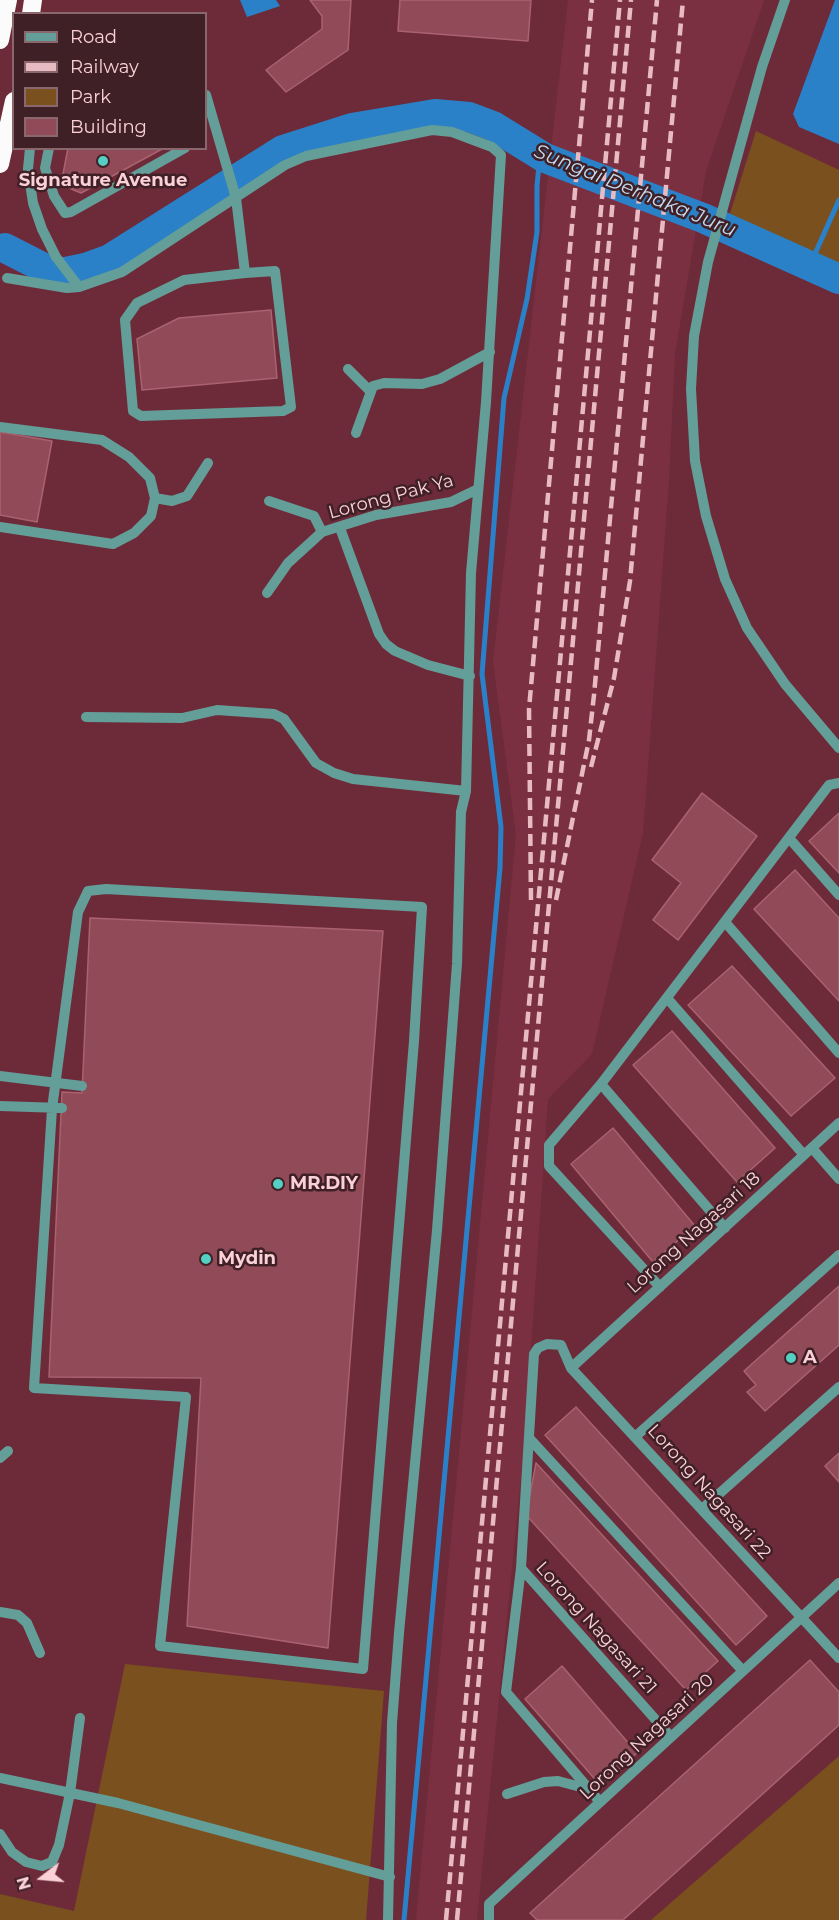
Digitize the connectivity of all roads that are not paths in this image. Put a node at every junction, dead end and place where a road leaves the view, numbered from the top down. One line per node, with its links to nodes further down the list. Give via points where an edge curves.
1 (8, 0): 3 (highway)
2 (785, 0): 30 (street, via 722,203 708,262 694,336 691,388 695,461 725,579 747,628 785,684)
3 (0, 40)
4 (207, 101): 6 (street)
5 (12, 110): 10 (highway)
6 (213, 135): 11 (street)
7 (30, 150): 14 (street, via 33,202 42,229)
8 (49, 150): 9 (street, via 45,168 54,196 65,213)
9 (181, 150)
10 (2, 155)
11 (236, 198): 12 (street); 14 (street, via 122,272); 15 (street, via 285,165 306,156 432,130 452,132 492,147 501,155 502,169)
12 (245, 273): 12 (street, via 275,271 291,407 284,411 141,416 133,411 124,320 137,303 184,280)
13 (7, 278): 14 (street, via 67,288)
14 (75, 283)
15 (490, 352): 17 (street, via 440,379 422,384 384,383); 21 (street)
16 (348, 369): 17 (street)
17 (369, 390): 19 (street)
18 (0, 427): 22 (street, via 102,440 129,457 150,478)
19 (356, 433)
20 (208, 463): 22 (street, via 187,496 172,501)
21 (478, 489): 25 (street, Lorong Pak Ya, via 451,502 376,515); 28 (street, via 471,573)
22 (155, 498): 24 (street, via 151,516 134,533 113,544)
23 (269, 501): 26 (street, via 314,516)
24 (0, 527)
25 (340, 528): 26 (street, Lorong Pak Ya); 28 (street, via 386,644 428,665)
26 (322, 532): 27 (street, Lorong Pak Ya, via 288,563)
27 (267, 593)
28 (470, 676): 32 (street)
29 (86, 717): 32 (street, via 182,718 218,710 274,714 284,719 316,763 334,773 353,779)
30 (839, 748)
31 (839, 783): 33 (street, via 829,785)
32 (466, 791): 70 (street, via 461,812 457,964 437,1230 392,1723)
33 (789, 838): 34 (street); 35 (street)
34 (839, 895)
35 (725, 922): 36 (street); 37 (street)
36 (667, 998): 40 (street); 45 (street)
37 (839, 1053)
38 (0, 1076): 39 (street)
39 (57, 1084): 41 (street); 43 (street); 43 (street, via 78,912 88,891 422,907 363,1669 160,1646 186,1397 34,1388)
40 (601, 1084): 47 (street); 49 (street, via 549,1145 549,1166)
41 (82, 1086)
42 (0, 1106): 43 (street)
43 (57, 1108)
44 (839, 1123): 45 (street, Lorong Nagasari 18)
45 (808, 1152): 46 (street); 47 (street, Lorong Nagasari 18)
46 (839, 1179)
47 (725, 1228): 49 (street, Lorong Nagasari 18)
48 (839, 1255): 52 (street)
49 (660, 1287): 50 (street, Lorong Nagasari 18)
50 (571, 1368): 52 (street, Lorong Nagasari 22); 53 (street, Lorong Nagasari 22, via 561,1345 547,1344 534,1354)
51 (839, 1387): 54 (street)
52 (636, 1436): 54 (street, Lorong Nagasari 22)
53 (529, 1438): 55 (street); 61 (street)
54 (702, 1509): 58 (street, Lorong Nagasari 22)
55 (521, 1568): 63 (street, Lorong Nagasari 21); 65 (street, via 506,1692)
56 (837, 1588): 58 (street, Lorong Nagasari 20)
57 (0, 1612): 59 (street, via 18,1615 27,1623)
58 (802, 1617): 60 (street, Lorong Nagasari 22); 61 (street, Lorong Nagasari 20)
59 (40, 1653)
60 (839, 1658)
61 (743, 1671): 63 (street, Lorong Nagasari 20)
62 (80, 1718): 66 (street)
63 (671, 1737): 68 (street, Lorong Nagasari 20)
64 (0, 1778): 66 (street)
65 (588, 1789): 67 (street, via 558,1781); 68 (street)
66 (70, 1793): 69 (street, via 52,1862 42,1866 26,1862 12,1852); 70 (street)
67 (507, 1794)
68 (600, 1802): 72 (street, Lorong Nagasari 20, via 489,1904)
69 (0, 1834)
70 (390, 1877): 71 (street)
71 (388, 1920)
72 (489, 1920)

